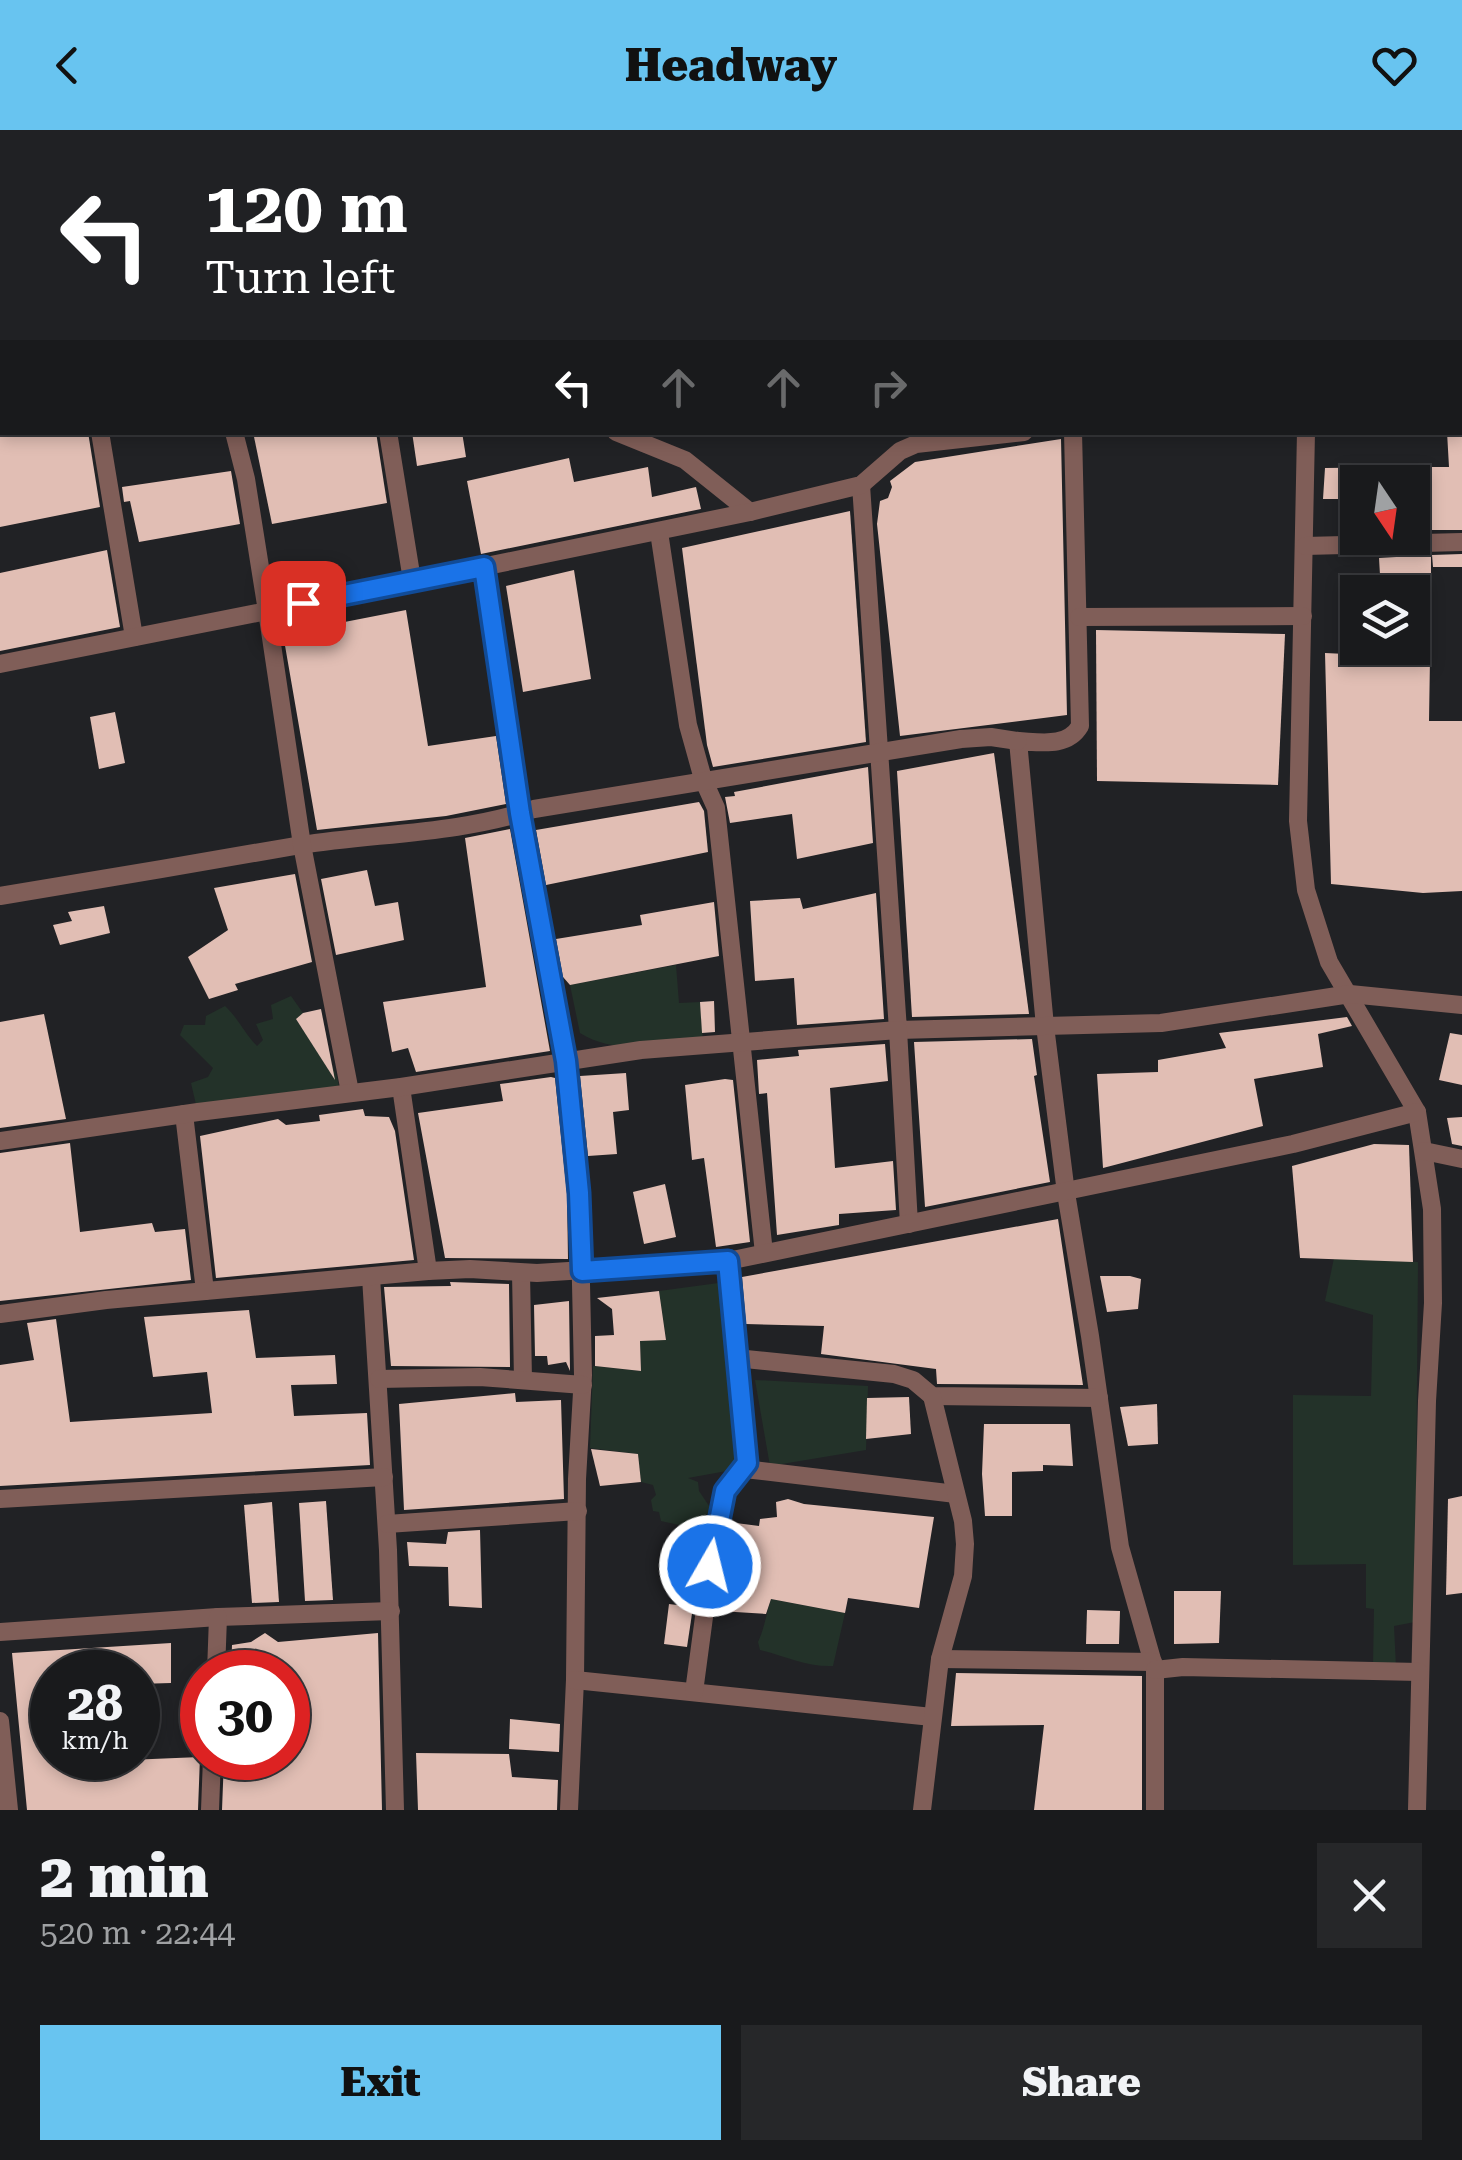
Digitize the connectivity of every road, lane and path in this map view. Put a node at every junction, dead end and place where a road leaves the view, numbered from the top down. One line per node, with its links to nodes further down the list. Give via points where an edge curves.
1 (100, 435): 18 (street)
2 (235, 435): 15 (street)
3 (388, 435): 14 (street)
4 (623, 435): 9 (street, via 685,460)
5 (997, 435): 8 (street, via 916,444)
6 (1073, 435): 17 (street)
7 (1306, 435): 12 (street)
8 (862, 485): 9 (street); 21 (street)
9 (750, 512): 10 (street)
10 (659, 532): 13 (street); 22 (street, via 688,725)
11 (1462, 542): 12 (street)
12 (1305, 546): 16 (street)
13 (484, 567): 14 (street); 23 (street)
14 (412, 580): 15 (street)
15 (267, 611): 18 (street); 24 (street)
16 (1303, 616): 17 (street); 26 (street, via 1298,821 1306,890 1329,962)
17 (1079, 618): 20 (street, via 1080,726 1063,740)
18 (134, 637): 19 (street)
19 (0, 664)
20 (1018, 741): 21 (street, via 987,737); 28 (street)
21 (879, 751): 22 (street); 29 (street)
22 (703, 779): 23 (street); 30 (street, via 716,808)
23 (520, 813): 24 (street, via 451,829); 31 (street)
24 (302, 845): 25 (street); 33 (street)
25 (0, 896)
26 (1350, 994): 27 (street); 28 (street, via 1162,1023); 34 (street)
27 (1462, 1005)
28 (1046, 1026): 29 (street); 39 (street)
29 (898, 1030): 30 (street); 40 (street)
30 (742, 1040): 31 (street); 41 (street)
31 (566, 1061): 32 (street); 44 (street)
32 (402, 1087): 33 (street); 43 (street)
33 (350, 1092): 35 (street)
34 (1417, 1112): 37 (street); 39 (street)
35 (184, 1114): 36 (street); 47 (street)
36 (0, 1140)
37 (1424, 1151): 38 (street); 67 (street, via 1433,1303)
38 (1462, 1159)
39 (1066, 1193): 40 (street); 54 (street)
40 (909, 1224): 41 (street)
41 (764, 1253): 42 (street)
42 (728, 1261): 44 (street); 49 (street)
43 (428, 1271): 45 (street); 46 (street)
44 (582, 1271): 45 (street); 52 (street)
45 (521, 1273): 51 (street)
46 (371, 1277): 47 (street); 50 (street)
47 (205, 1291): 48 (street)
48 (0, 1314)
49 (736, 1358): 53 (street, via 894,1374); 55 (street)
50 (378, 1379): 51 (street); 56 (street)
51 (523, 1380): 52 (street)
52 (583, 1385): 59 (street)
53 (932, 1396): 54 (street); 57 (street)
54 (1099, 1398): 66 (street, via 1125,1573)
55 (745, 1469): 57 (street); 69 (street, via 725,1491 718,1512)
56 (384, 1477): 58 (street); 60 (street)
57 (956, 1494): 65 (street, via 963,1576)
58 (0, 1499)
59 (578, 1510): 60 (street); 68 (street)
60 (387, 1524): 61 (street)
61 (391, 1611): 62 (street); 75 (street)
62 (218, 1617): 63 (street); 64 (street)
63 (0, 1632)
64 (217, 1650)
65 (940, 1659): 66 (street); 70 (street)
66 (1154, 1666): 67 (street); 78 (street)
67 (1419, 1672): 79 (street)
68 (575, 1680): 69 (street); 76 (street)
69 (694, 1692): 70 (street)
70 (932, 1717): 77 (street)
71 (0, 1721): 73 (street)
72 (211, 1780): 74 (street)
73 (8, 1810)
74 (210, 1810)
75 (395, 1810)
76 (569, 1810)
77 (922, 1810)
78 (1155, 1810)
79 (1417, 1810)

